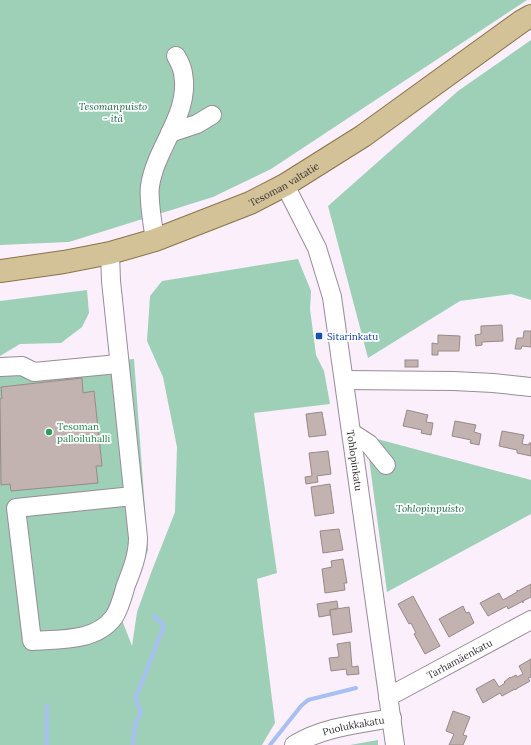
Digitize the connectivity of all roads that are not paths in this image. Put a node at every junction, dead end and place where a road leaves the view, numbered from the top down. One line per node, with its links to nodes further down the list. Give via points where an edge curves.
1 (531, 16): 5 (main road, Tesoman valtatie, via 363,136)
2 (176, 56): 4 (street, via 183,72 183,99)
3 (212, 115): 4 (street, via 197,124)
4 (170, 132): 6 (street, via 155,166 150,186)
5 (285, 185): 6 (main road, Tesoman valtatie, via 250,203); 11 (street, Tohlopinkatu, via 317,248 324,270 332,297)
6 (155, 240): 7 (main road, Tesoman valtatie)
7 (110, 253): 8 (main road, Tesoman valtatie); 9 (street)
8 (0, 271)
9 (118, 364): 10 (street, via 34,372 22,366); 15 (street)
10 (0, 367)
11 (344, 380): 12 (street, via 454,381); 13 (street, Tohlopinkatu)
12 (531, 387)
13 (352, 433): 14 (street, via 369,444); 17 (street, Tohlopinkatu)
14 (386, 465)
15 (133, 496): 15 (street, via 16,508 32,641 92,634 114,617 138,551)
16 (531, 620): 17 (street, Tarhamäenkatu)
17 (388, 697): 18 (street, Tohlopinkatu)
18 (392, 718): 19 (street, Puolukkakatu, via 331,729 305,738); 20 (street, Tohlopinkatu)
19 (294, 745)
20 (395, 745)

